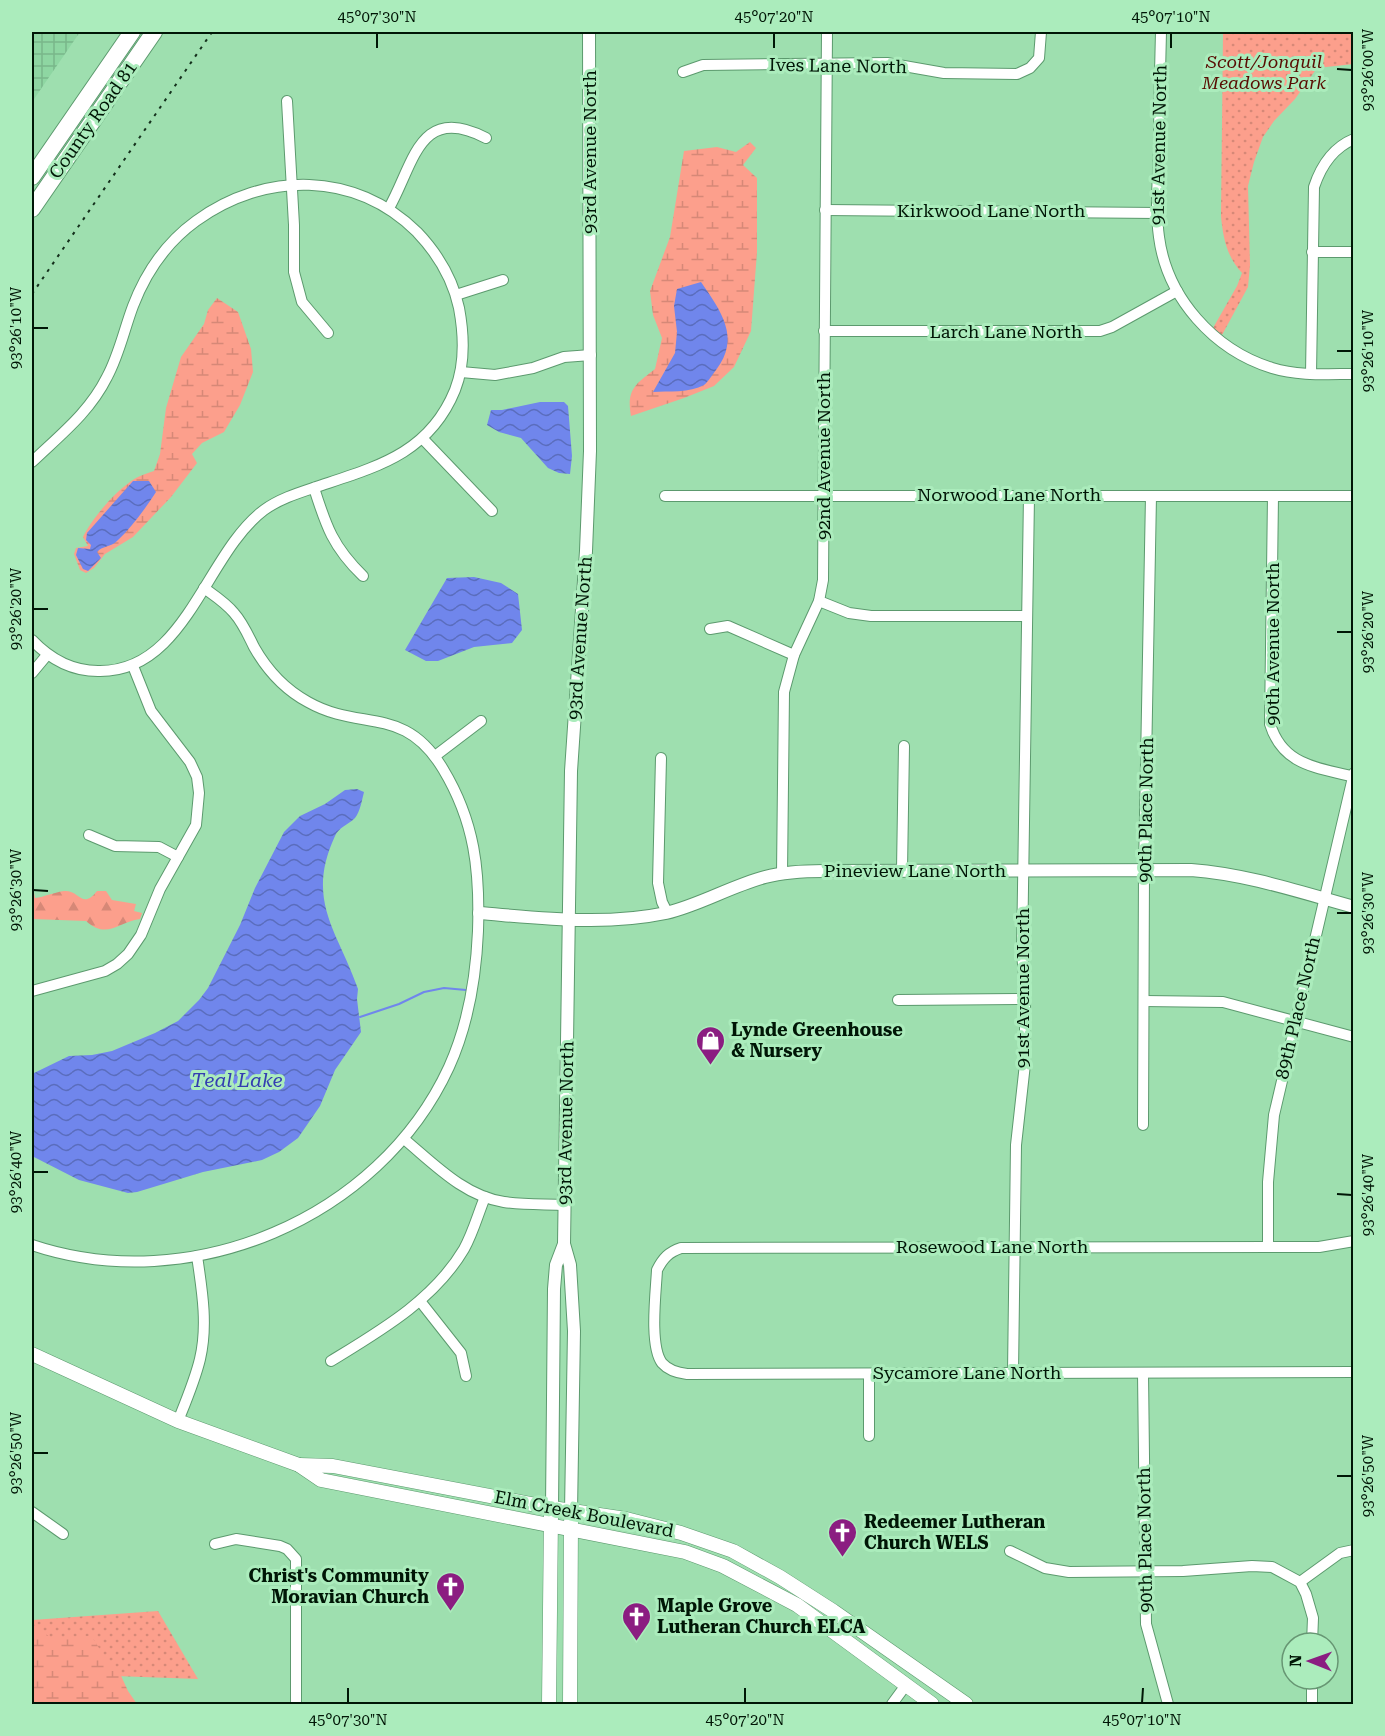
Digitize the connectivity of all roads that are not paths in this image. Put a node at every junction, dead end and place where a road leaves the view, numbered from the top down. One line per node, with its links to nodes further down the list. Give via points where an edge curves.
1 (132, 32): 12 (highway, County Road 81)
2 (154, 32): 15 (highway, County Road 81)
3 (589, 32): 25 (street, 93rd Avenue North)
4 (827, 32): 7 (street, 92nd Avenue North)
5 (1041, 32): 7 (street, Ives Lane North, via 1039,58 1030,69 1017,74 944,73 887,63)
6 (1161, 32): 17 (street, 91st Avenue North)
7 (827, 63): 8 (street, Ives Lane North, via 703,65); 16 (street, 92nd Avenue North)
8 (683, 72)
9 (287, 101): 13 (street)
10 (486, 138): 14 (street, via 453,127 429,136 414,155)
11 (1353, 139): 18 (street, via 1336,148 1318,173 1312,202)
12 (32, 177)
13 (292, 184): 14 (street, via 344,189); 24 (street, via 297,287 302,302); 30 (street, via 243,195 196,221 176,238 145,280 111,368 94,399)
14 (389, 208): 22 (street, via 437,256)
15 (32, 209)
16 (825, 210): 17 (street, Kirkwood Lane North); 23 (street, 92nd Avenue North)
17 (1158, 213): 21 (street, 91st Avenue North, via 1159,237)
18 (1312, 252): 19 (street); 27 (street)
19 (1353, 252)
20 (503, 280): 22 (street)
21 (1178, 291): 23 (street, Larch Lane North, via 1112,327 1094,332); 27 (street, 91st Avenue North, via 1208,331 1231,349 1273,368)
22 (456, 295): 26 (street, via 461,321)
23 (824, 332): 32 (street, 92nd Avenue North)
24 (328, 333)
25 (591, 355): 26 (street, via 564,357 495,375); 64 (street, 93rd Avenue North, via 589,487 572,751)
26 (461, 372): 29 (street, via 448,405)
27 (1311, 374): 28 (street, 91st Avenue North)
28 (1353, 374)
29 (423, 439): 31 (street, via 394,459); 38 (street)
30 (32, 462)
31 (314, 488): 39 (street, via 332,538); 40 (street, via 281,500 250,522)
32 (823, 495): 33 (street, Norwood Lane North); 34 (street, Norwood Lane North); 41 (street, 92nd Avenue North, via 823,580)
33 (665, 496)
34 (1029, 496): 35 (street, Norwood Lane North); 42 (street, 91st Avenue North)
35 (1151, 496): 36 (street, Norwood Lane North); 57 (street, 90th Place North)
36 (1273, 496): 37 (street, Norwood Lane North); 53 (street, 90th Avenue North, via 1270,724 1274,737 1288,755 1309,765)
37 (1353, 496)
38 (492, 511)
39 (363, 576)
40 (204, 588): 47 (street, via 164,645); 51 (street, via 233,611 264,664 293,693 329,711 405,730)
41 (819, 601): 42 (street, via 849,613 871,616); 46 (street, 92nd Avenue North)
42 (1027, 616): 58 (street, 91st Avenue North)
43 (710, 629): 46 (street, via 728,626)
44 (32, 640): 45 (street)
45 (47, 655): 47 (street, via 65,665 92,671); 48 (street)
46 (794, 655): 59 (street, 92nd Avenue North, via 784,692)
47 (133, 666): 55 (street, via 151,711 197,777 196,825)
48 (32, 673)
49 (481, 721): 51 (street)
50 (904, 746): 56 (street)
51 (435, 756): 63 (street, via 471,830)
52 (661, 758): 62 (street, via 658,883)
53 (1353, 776): 60 (street, 89th Place North)
54 (89, 835): 55 (street, via 115,846 159,847)
55 (178, 857): 65 (street, via 128,954 105,971)
56 (902, 870): 58 (street, Pineview Lane North); 59 (street, Pineview Lane North)
57 (1144, 870): 58 (street, Pineview Lane North); 60 (street, Pineview Lane North, via 1218,872); 68 (street, 90th Place North)
58 (1023, 871): 66 (street, 91st Avenue North)
59 (782, 874): 62 (street, Pineview Lane North)
60 (1323, 899): 61 (street, Pineview Lane North); 69 (street, 89th Place North)
61 (1353, 907)
62 (667, 912): 64 (street, Pineview Lane North, via 611,920)
63 (479, 913): 64 (street, Pineview Lane North); 72 (street, via 474,979 459,1042 436,1092)
64 (568, 920): 74 (street, 93rd Avenue North)
65 (32, 991)
66 (1024, 999): 67 (street); 79 (street, 91st Avenue North)
67 (898, 1000)
68 (1144, 1001): 69 (street, via 1223,1002); 71 (street, 90th Place North)
69 (1294, 1022): 70 (street); 78 (street, 89th Place North, via 1271,1132)
70 (1353, 1037)
71 (1143, 1125)
72 (404, 1139): 73 (street, via 452,1179); 80 (street, via 360,1183 299,1222)
73 (485, 1197): 74 (street, via 503,1202); 82 (street, via 465,1247 449,1271)
74 (565, 1205): 76 (street, 93rd Avenue North)
75 (1353, 1241): 78 (street, Rosewood Lane North)
76 (564, 1244): 93 (street, 93rd Avenue North, via 556,1265 554,1289); 94 (street, 93rd Avenue North, via 570,1265 574,1331)
77 (32, 1245): 80 (street, via 96,1259 144,1261)
78 (1268, 1246): 79 (street, Rosewood Lane North)
79 (1014, 1247): 81 (street, Rosewood Lane North, via 681,1248 662,1260); 85 (street, 91st Avenue North)
80 (197, 1256): 90 (street, via 204,1335 200,1359)
81 (656, 1286): 88 (street, Sycamore Lane North, via 656,1341 662,1362 669,1369 687,1374)
82 (420, 1301): 84 (street); 89 (street, via 461,1353)
83 (33, 1358): 90 (main road, Elm Creek Boulevard)
84 (331, 1361)
85 (1013, 1372): 87 (street, Sycamore Lane North); 88 (street, Sycamore Lane North)
86 (1353, 1372): 87 (street, Sycamore Lane North)
87 (1143, 1373): 102 (street, 90th Place North)
88 (868, 1374): 91 (street)
89 (466, 1376)
90 (178, 1421): 92 (main road, Elm Creek Boulevard)
91 (869, 1436)
92 (299, 1465): 93 (main road, Elm Creek Boulevard, via 333,1466); 96 (main road, Elm Creek Boulevard, via 321,1480)
93 (552, 1508): 94 (main road, Elm Creek Boulevard); 96 (main road, 93rd Avenue North)
94 (571, 1511): 97 (main road, 93rd Avenue North); 111 (main road, Elm Creek Boulevard, via 626,1519 733,1551 833,1611)
95 (32, 1512): 98 (street)
96 (550, 1525): 97 (main road, Elm Creek Boulevard); 107 (main road, 93rd Avenue North)
97 (570, 1529): 105 (main road, Elm Creek Boulevard, via 685,1552 723,1566 797,1605); 108 (main road, 93rd Avenue North)
98 (63, 1534)
99 (215, 1544): 106 (street, via 236,1539 280,1546 296,1559)
100 (1353, 1550): 103 (street, via 1334,1557)
101 (1010, 1551): 102 (street, via 1056,1570)
102 (1144, 1572): 103 (street, via 1263,1566 1281,1570); 112 (street, 90th Place North, via 1146,1624)
103 (1300, 1582): 104 (street, via 1311,1605)
104 (1312, 1631)
105 (906, 1685): 109 (street); 110 (main road, Elm Creek Boulevard)
106 (296, 1704)
107 (549, 1704)
108 (570, 1704)
109 (892, 1704)
110 (932, 1704)
111 (966, 1704)
112 (1168, 1704)

